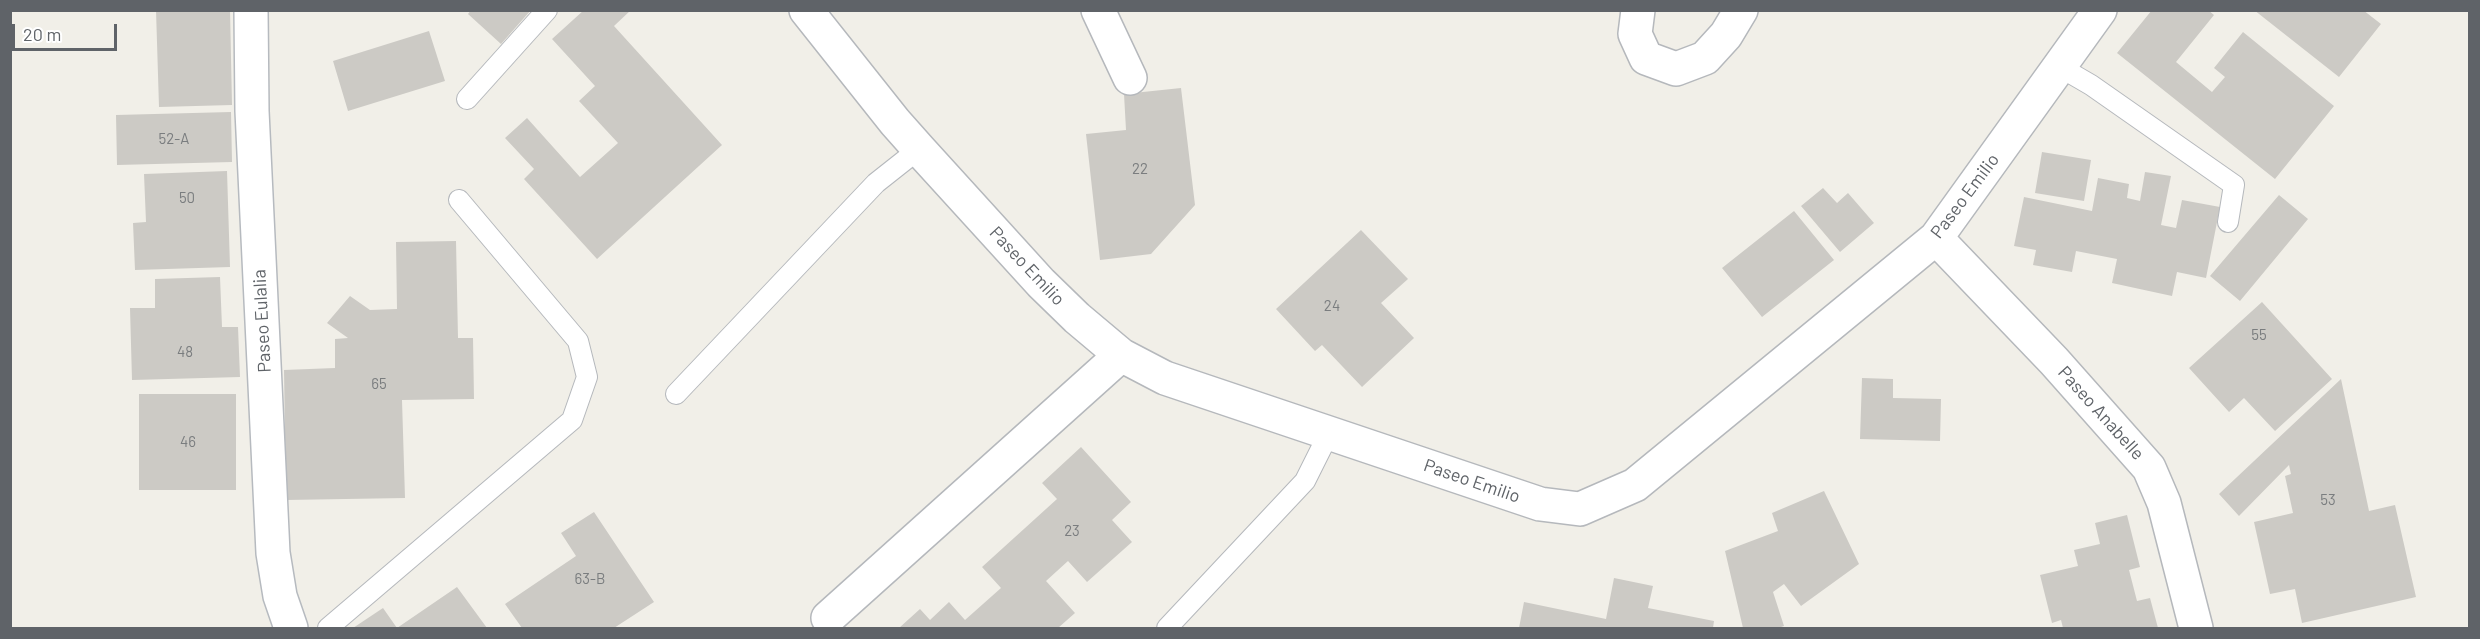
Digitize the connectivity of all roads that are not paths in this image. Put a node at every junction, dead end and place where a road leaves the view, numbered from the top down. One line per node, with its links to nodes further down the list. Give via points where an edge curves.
1 (251, 10): 19 (street, Paseo Eulalia, via 252,111 273,553 280,596)
2 (548, 10): 10 (lane)
3 (806, 10): 11 (street, Paseo Emilio)
4 (1098, 10): 9 (street)
5 (1638, 10): 6 (street, via 1635,34 1646,58 1676,69 1705,58)
6 (1741, 10)
7 (2100, 10): 8 (street, Paseo Emilio)
8 (2060, 67): 13 (lane, via 2234,184); 14 (street, Paseo Emilio)
9 (1130, 78)
10 (467, 99)
11 (919, 149): 15 (street, Paseo Emilio, via 1041,283); 16 (lane, via 876,183)
12 (459, 200): 20 (lane, via 578,341 587,377 572,420)
13 (2228, 222)
14 (1936, 238): 17 (street, Paseo Emilio, via 1635,485 1580,509 1540,504); 22 (street, Paseo Anabelle, via 2150,468 2164,503)
15 (1121, 355): 17 (street, Paseo Emilio, via 1165,378); 18 (street)
16 (676, 394)
17 (1329, 433): 21 (lane, via 1305,480)
18 (828, 618)
19 (291, 628)
20 (328, 628)
21 (1167, 628)
22 (2196, 628)

